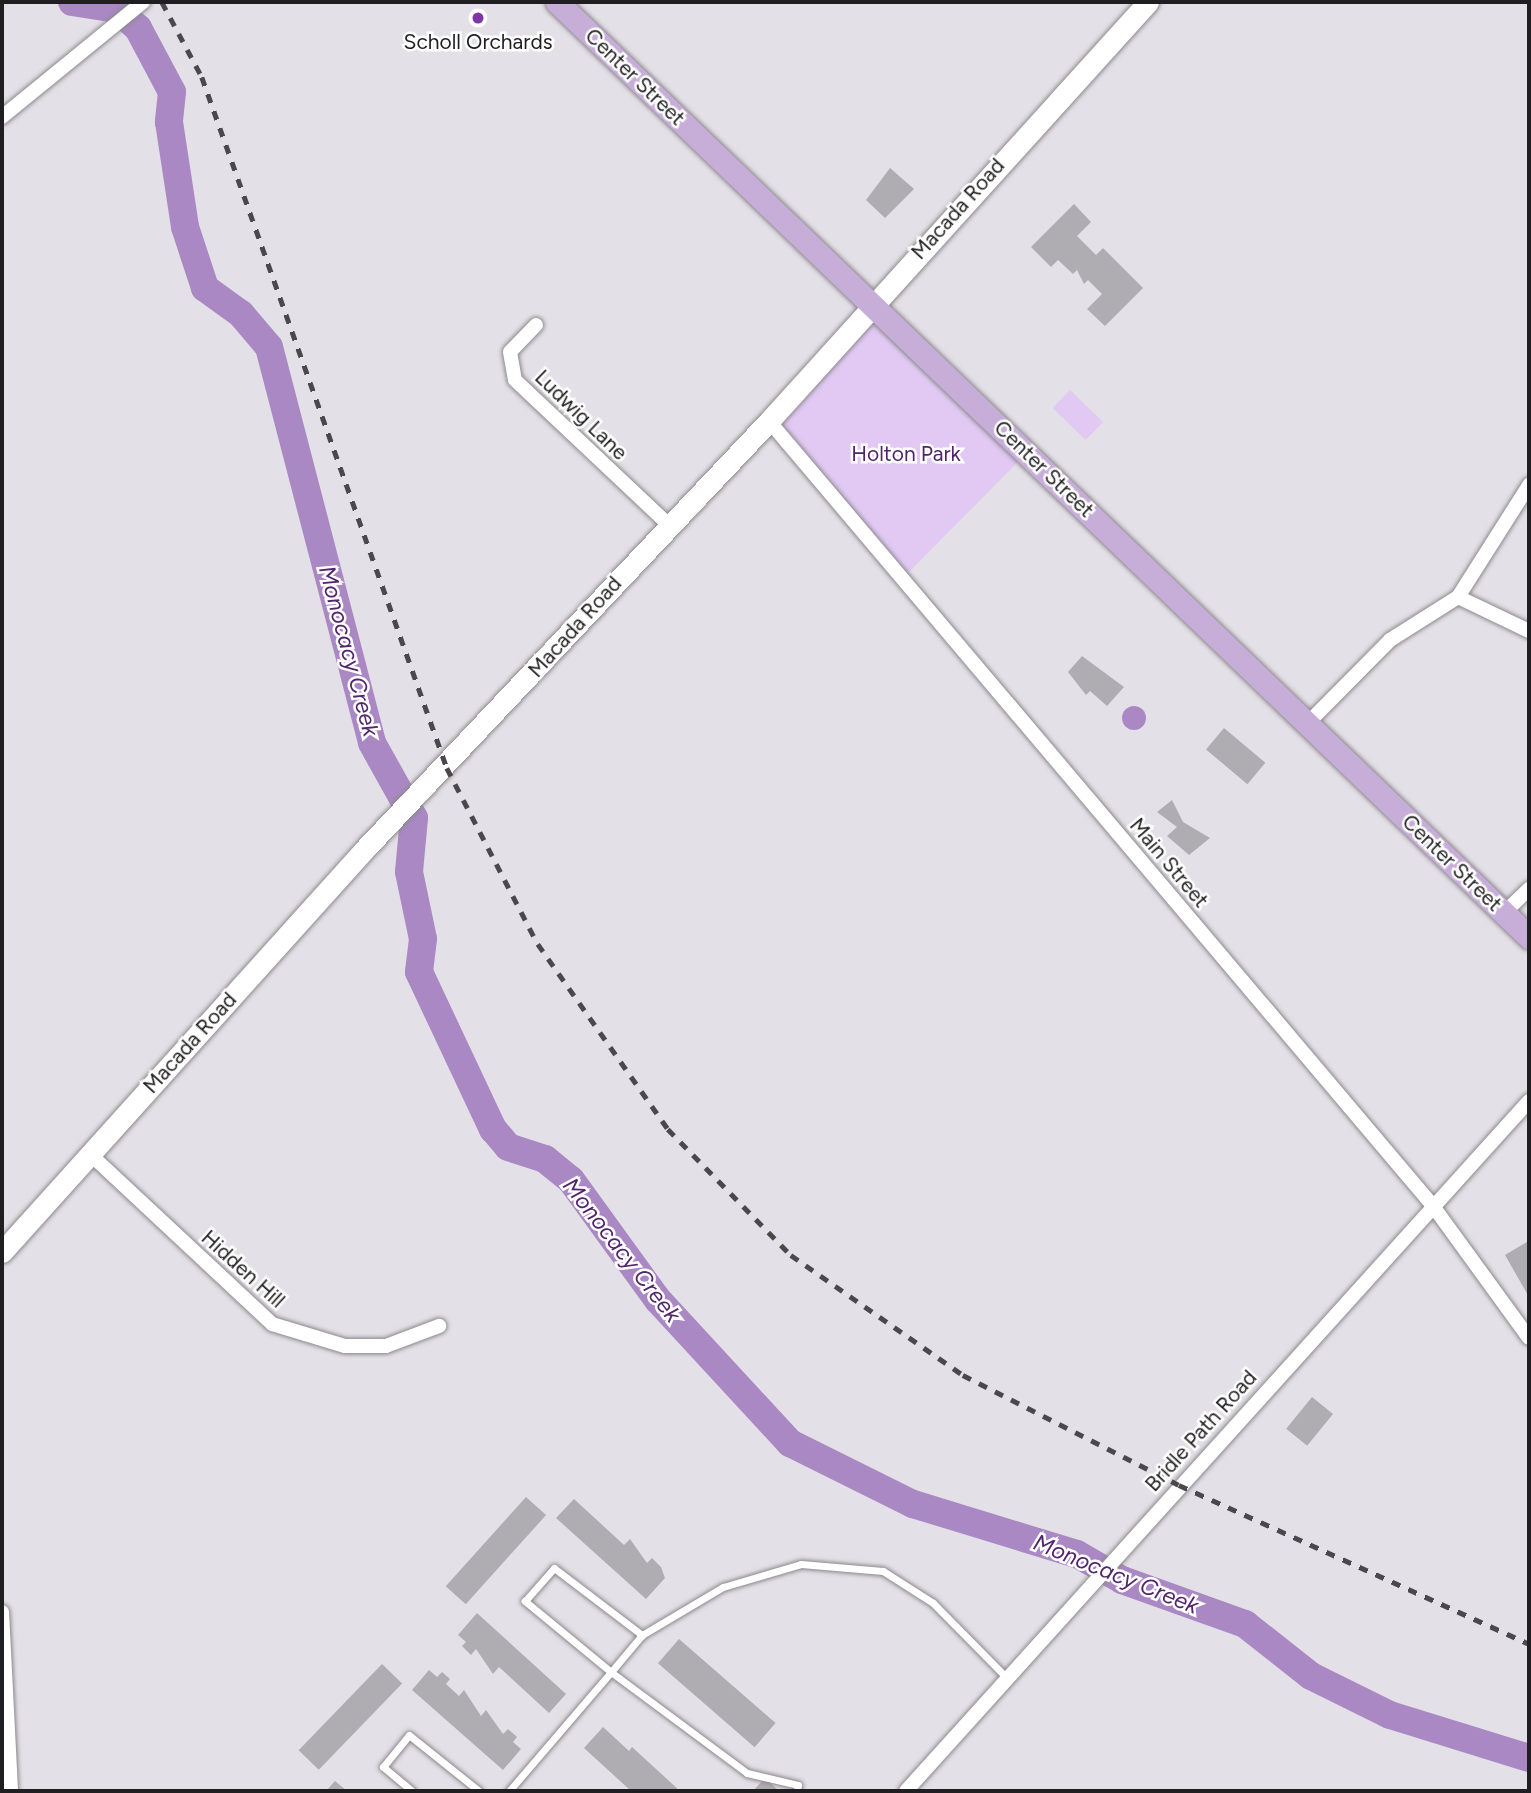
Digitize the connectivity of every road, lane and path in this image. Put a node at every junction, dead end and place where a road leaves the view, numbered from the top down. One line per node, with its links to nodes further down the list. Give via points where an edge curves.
1 (557, 2): 5 (main road, Center Street)
2 (1148, 2): 5 (street, Macada Road)
3 (141, 4): 4 (street)
4 (2, 117)
5 (871, 304): 7 (street, Macada Road); 12 (main road, Center Street)
6 (536, 325): 9 (street, Ludwig Lane, via 510,352 515,380)
7 (768, 421): 9 (street, Macada Road); 18 (street, Main Street)
8 (1529, 485): 10 (street)
9 (668, 524): 17 (street, Macada Road, via 435,779 364,850)
10 (1458, 597): 11 (street); 12 (street, via 1390,640)
11 (1529, 631)
12 (1306, 725): 14 (main road, Center Street)
13 (1529, 889): 14 (street)
14 (1504, 913): 15 (main road, Center Street)
15 (1529, 937)
16 (1529, 1101): 18 (street, Bridle Path Road)
17 (90, 1154): 19 (street, Macada Road); 20 (street, Hidden Hill, via 272,1324 345,1346 386,1346)
18 (1433, 1206): 21 (street, Main Street); 25 (street, Bridle Path Road)
19 (2, 1252)
20 (439, 1326)
21 (1529, 1338)
22 (2, 1612): 26 (street)
23 (642, 1635): 24 (lane); 24 (lane, via 554,1568 524,1601); 25 (lane, via 723,1587 801,1564 883,1571 933,1603)
24 (611, 1672): 30 (lane); 31 (lane, via 747,1773 798,1785)
25 (1008, 1679): 32 (street, Bridle Path Road)
26 (3, 1681): 27 (street)
27 (11, 1791)
28 (412, 1791): 29 (lane, via 383,1767 409,1735)
29 (479, 1791)
30 (509, 1791)
31 (797, 1791)
32 (906, 1791)

